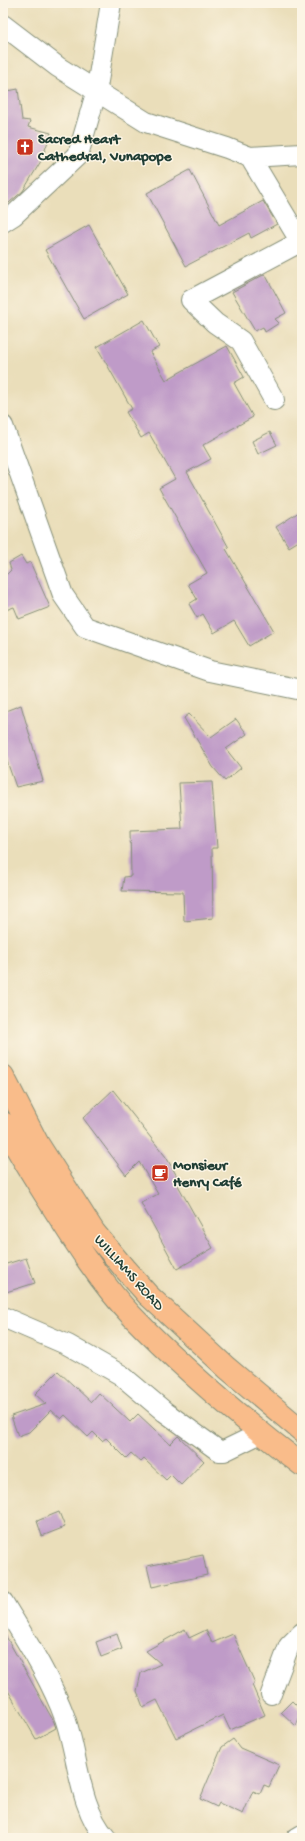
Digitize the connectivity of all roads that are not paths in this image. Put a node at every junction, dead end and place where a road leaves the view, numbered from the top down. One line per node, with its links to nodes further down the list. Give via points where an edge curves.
1 (111, 3): 3 (street)
2 (3, 25): 3 (street)
3 (96, 93): 5 (street, via 146,122); 6 (street, via 78,155 14,215)
4 (302, 154): 5 (street)
5 (250, 157): 7 (street)
6 (3, 222)
7 (301, 244): 8 (street, via 191,300 215,323 241,341)
8 (274, 400)
9 (3, 426): 10 (street, via 63,595 85,627 210,671)
10 (302, 690)
11 (3, 1076): 14 (main road, WILLIAMS ROAD, via 38,1144 94,1232 124,1268 148,1295 221,1363)
12 (3, 1123): 15 (main road, WILLIAMS ROAD, via 15,1147 75,1242 131,1314)
13 (3, 1317): 15 (street, via 68,1345 121,1375 165,1412 219,1451)
14 (302, 1430)
15 (261, 1434): 16 (main road, WILLIAMS ROAD)
16 (302, 1465)
17 (3, 1602): 21 (street, via 48,1680 65,1718 90,1812)
18 (302, 1633): 19 (street, via 289,1646)
19 (271, 1694)
20 (302, 1835): 22 (street)
21 (106, 1838)
22 (297, 1838)

